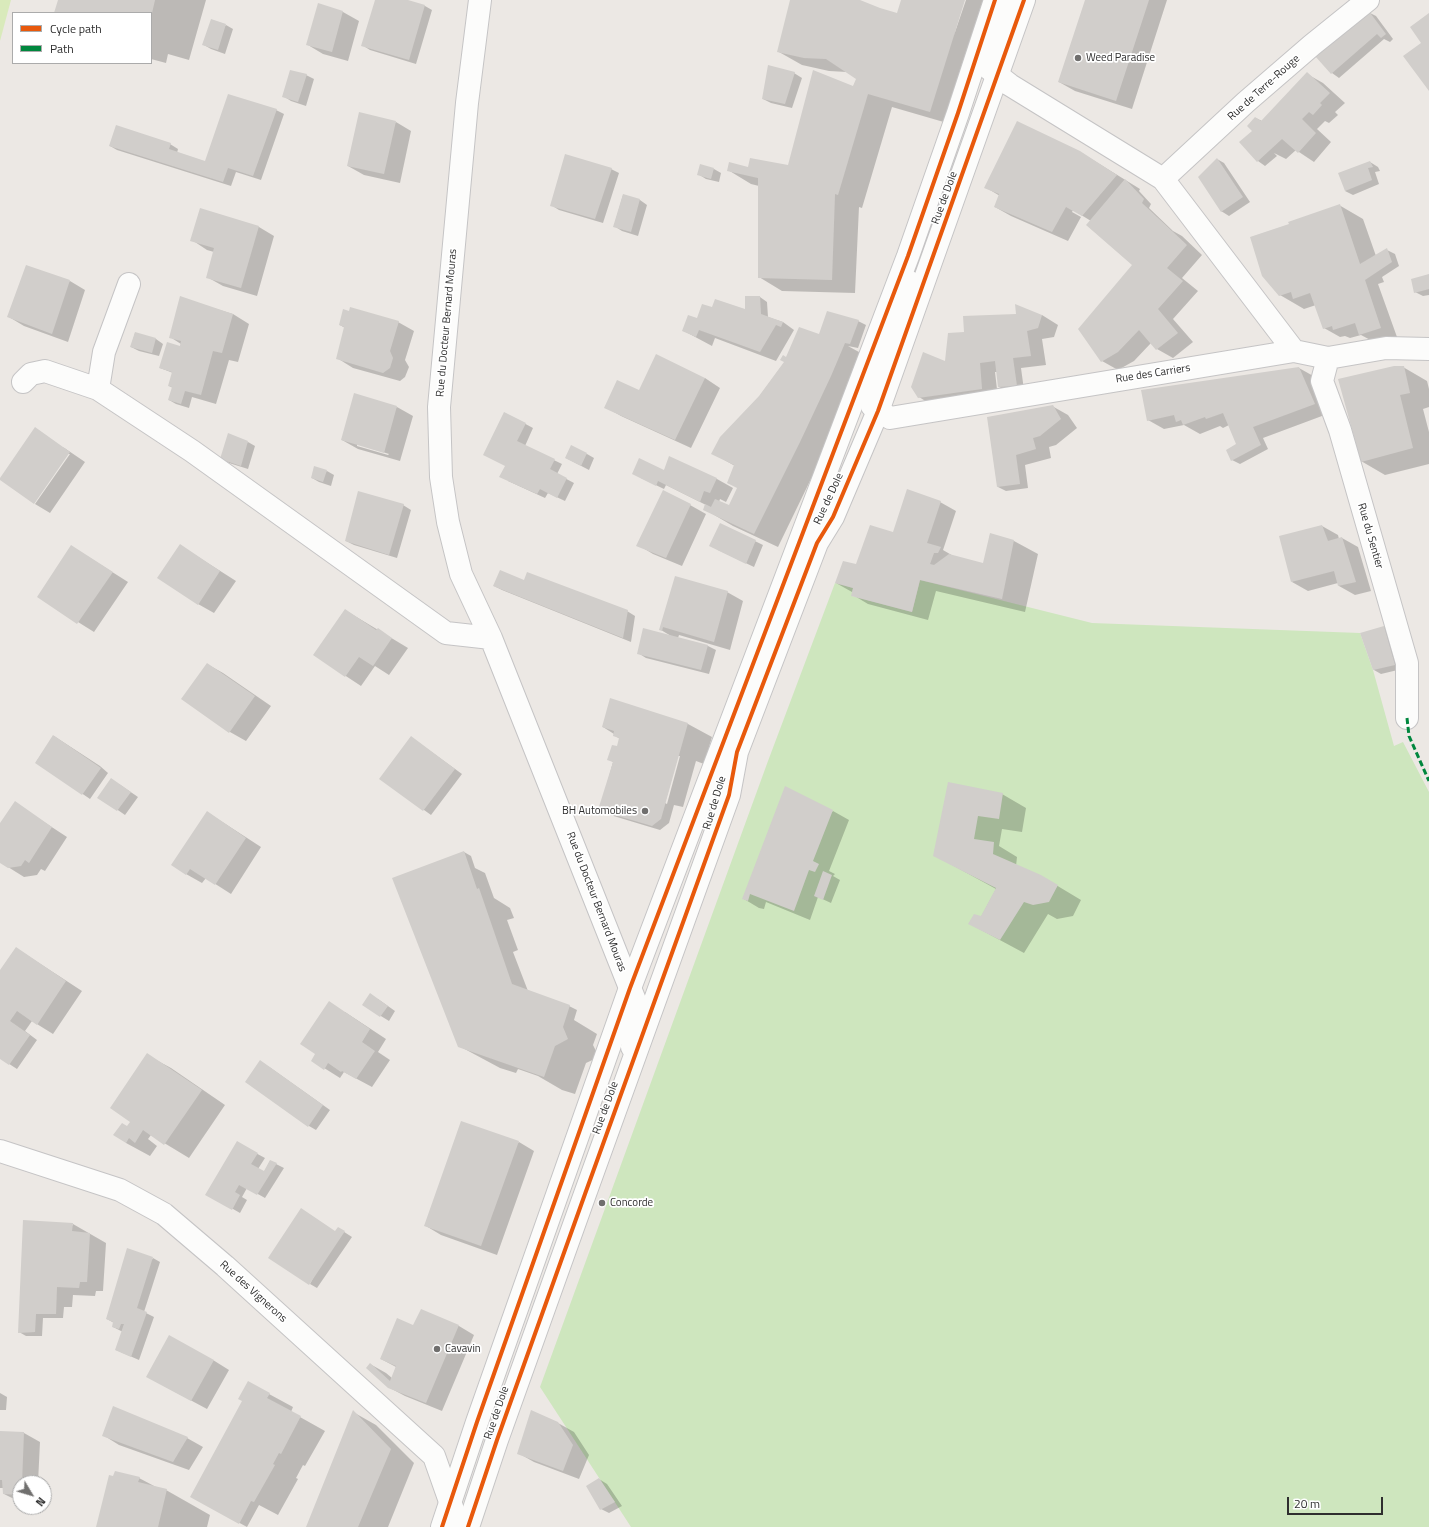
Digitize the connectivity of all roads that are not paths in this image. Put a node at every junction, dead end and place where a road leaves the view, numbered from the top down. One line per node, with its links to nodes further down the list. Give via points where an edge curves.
1 (480, 0): 15 (street, Rue du Docteur Bernard Mouras, via 467,103 439,407 441,477 448,522 461,574)
2 (994, 0): 7 (street, Rue de Dole)
3 (1368, 0): 6 (street, Rue de Terre-Rouge, via 1246,102)
4 (1019, 1): 5 (street, Rue de Dole)
5 (998, 77): 6 (street); 14 (street, Rue de Dole)
6 (1163, 180): 10 (street)
7 (908, 256): 14 (street, via 915,268 870,390 872,406); 17 (street, Rue de Dole)
8 (129, 284): 13 (street, via 104,352)
9 (1429, 349): 11 (street, Rue des Carriers, via 1386,348)
10 (1294, 351): 11 (street, Rue des Carriers); 14 (street, Rue des Carriers, via 898,417 890,418)
11 (1328, 358): 16 (street, Rue du Sentier, via 1322,381 1340,430 1407,663)
12 (23, 382): 13 (street, via 31,374 45,371)
13 (98, 389): 15 (street, via 192,451 446,633)
14 (878, 411): 18 (street, Rue de Dole, via 833,517 817,543 737,752 729,795)
15 (491, 638): 17 (street, Rue du Docteur Bernard Mouras)
16 (1407, 718)
17 (630, 988): 18 (street, Rue du Docteur Bernard Mouras, via 636,1003 637,1021); 20 (street, Rue de Dole)
18 (622, 1089): 23 (street, Rue de Dole)
19 (0, 1152): 20 (street, Rue des Vignerons, via 120,1190 164,1214 434,1456)
20 (450, 1503): 21 (street, Rue de Dole); 22 (street, Rue des Vignerons)
21 (442, 1527)
22 (459, 1527)
23 (468, 1527)

